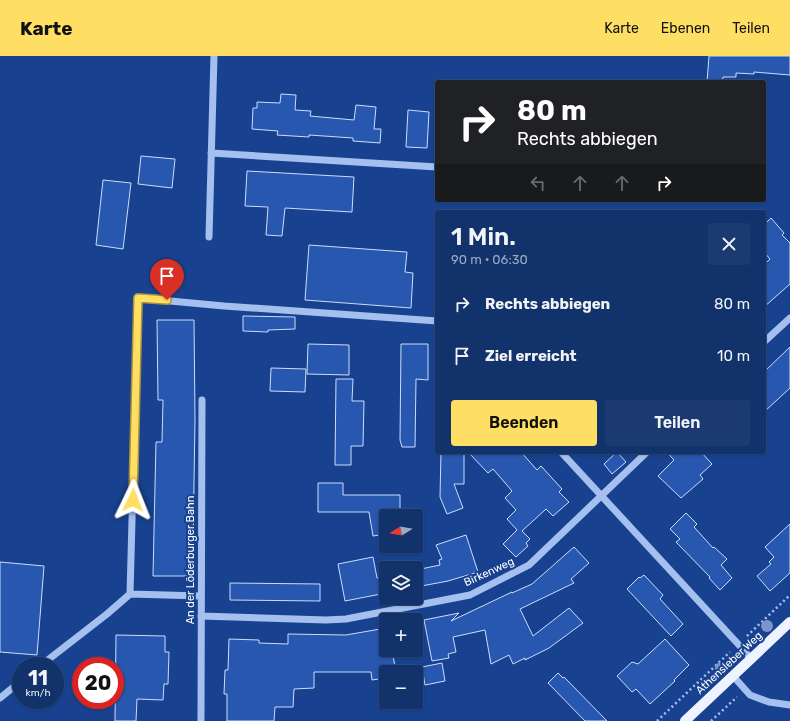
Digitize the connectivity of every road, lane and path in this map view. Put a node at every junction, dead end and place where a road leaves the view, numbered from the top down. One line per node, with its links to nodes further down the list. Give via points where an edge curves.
1 (214, 56): 2 (street)
2 (211, 153): 3 (street); 4 (street)
3 (435, 167)
4 (209, 237)
5 (790, 318): 7 (street)
6 (435, 322): 12 (street, via 138,298)
7 (766, 340)
8 (202, 400): 14 (street, An der Löderburger Bahn)
9 (563, 454): 11 (street)
10 (645, 454): 11 (street, Birkenweg)
11 (600, 496): 15 (street, Birkenweg, via 529,565 470,594 346,619); 17 (street)
12 (130, 594): 14 (street); 18 (street)
13 (790, 595): 17 (path)
14 (201, 596): 15 (street, An der Löderburger Bahn)
15 (201, 616): 25 (street, An der Löderburger Bahn)
16 (790, 622): 19 (main road, Athensleber Weg)
17 (738, 644): 19 (street); 26 (path)
18 (52, 657)
19 (752, 658): 20 (main road, Athensleber Weg)
20 (733, 676): 22 (street); 27 (main road, Athensleber Weg)
21 (12, 688): 23 (street)
22 (745, 689): 24 (street, via 750,695 769,702); 28 (path)
23 (0, 698)
24 (790, 705)
25 (201, 721)
26 (657, 721)
27 (685, 721)
28 (711, 721)

